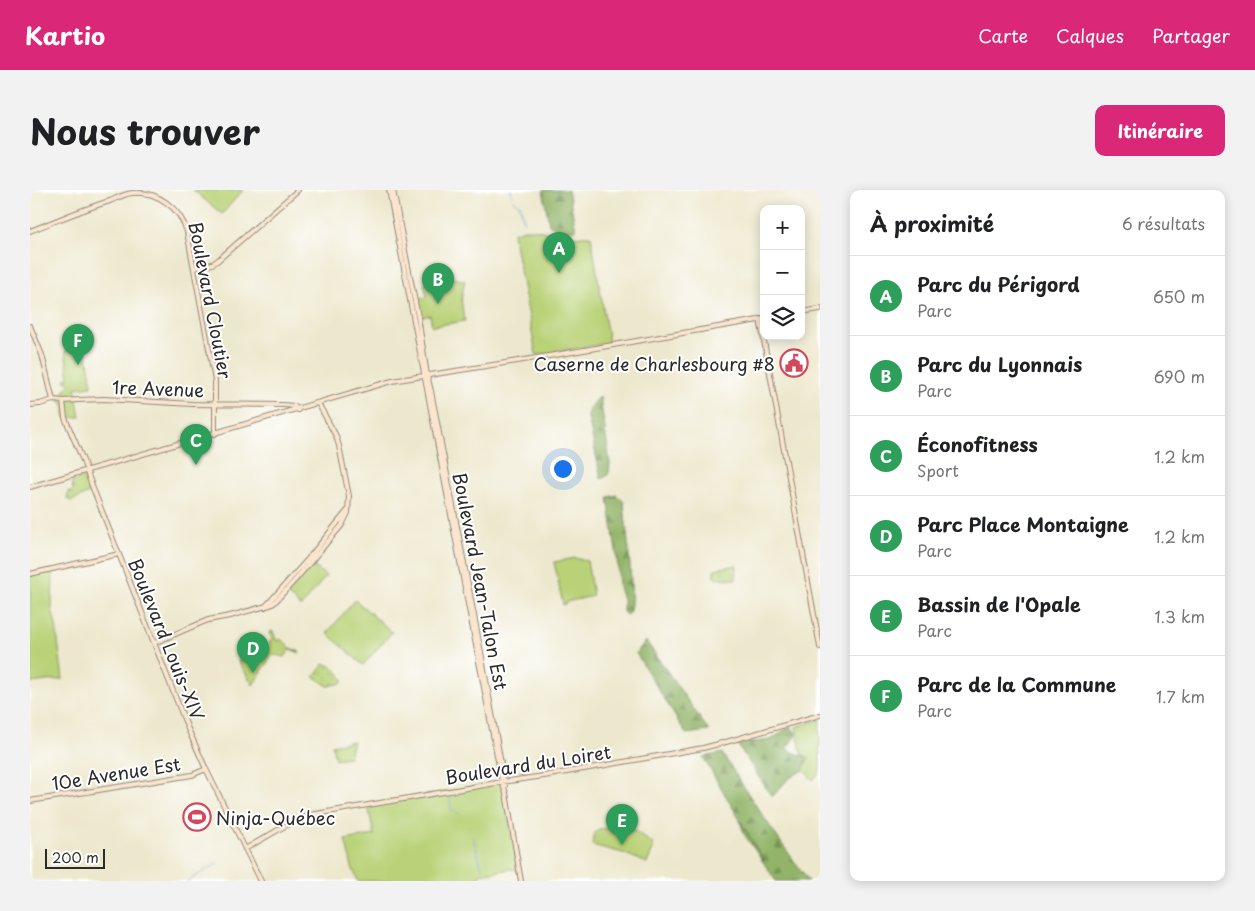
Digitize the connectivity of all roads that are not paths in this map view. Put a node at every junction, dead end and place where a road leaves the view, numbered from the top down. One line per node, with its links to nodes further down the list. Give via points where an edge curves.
1 (298, 190): 5 (street, via 218,261)
2 (389, 190): 11 (street)
3 (393, 190): 11 (street)
4 (30, 231): 5 (street, Boulevard Cloutier, via 121,196 146,194 167,202 183,220)
5 (194, 268): 14 (street, Boulevard Cloutier, via 215,381)
6 (820, 309): 7 (street)
7 (805, 311)
8 (760, 319): 11 (street)
9 (30, 326): 12 (street, via 42,355)
10 (766, 340): 26 (street)
11 (426, 376): 15 (street, via 392,381); 29 (street, Boulevard Jean-Talon Est, via 456,546)
12 (53, 400): 13 (street, 1re Avenue); 17 (street)
13 (63, 401): 14 (street, 1re Avenue, via 104,399); 21 (street, Boulevard Louis-XIV, via 65,418)
14 (216, 404): 16 (street, 1re Avenue); 20 (street, Boulevard Cloutier)
15 (318, 404): 18 (street); 25 (street, via 336,436 348,490 348,513 342,524 274,603 208,620)
16 (283, 405): 18 (street, 1re Avenue, via 294,406); 19 (street)
17 (30, 406)
18 (298, 410): 19 (street)
19 (285, 413): 20 (street)
20 (215, 434): 21 (street)
21 (87, 471): 22 (street); 23 (street, Boulevard Louis-XIV)
22 (30, 488)
23 (119, 554): 24 (street); 25 (street, Boulevard Louis-XIV)
24 (30, 574)
25 (154, 643): 28 (street, Boulevard Louis-XIV)
26 (820, 647)
27 (820, 715): 29 (street, Boulevard du Loiret, via 703,748)
28 (206, 769): 30 (street, 10e Avenue Est, via 192,775); 31 (street, Boulevard Louis-XIV)
29 (504, 782): 31 (street, Boulevard du Loiret, via 310,815); 33 (street, Boulevard Jean-Talon Est)
30 (30, 801)
31 (246, 849): 32 (street, Boulevard Louis-XIV)
32 (261, 881)
33 (521, 881)

